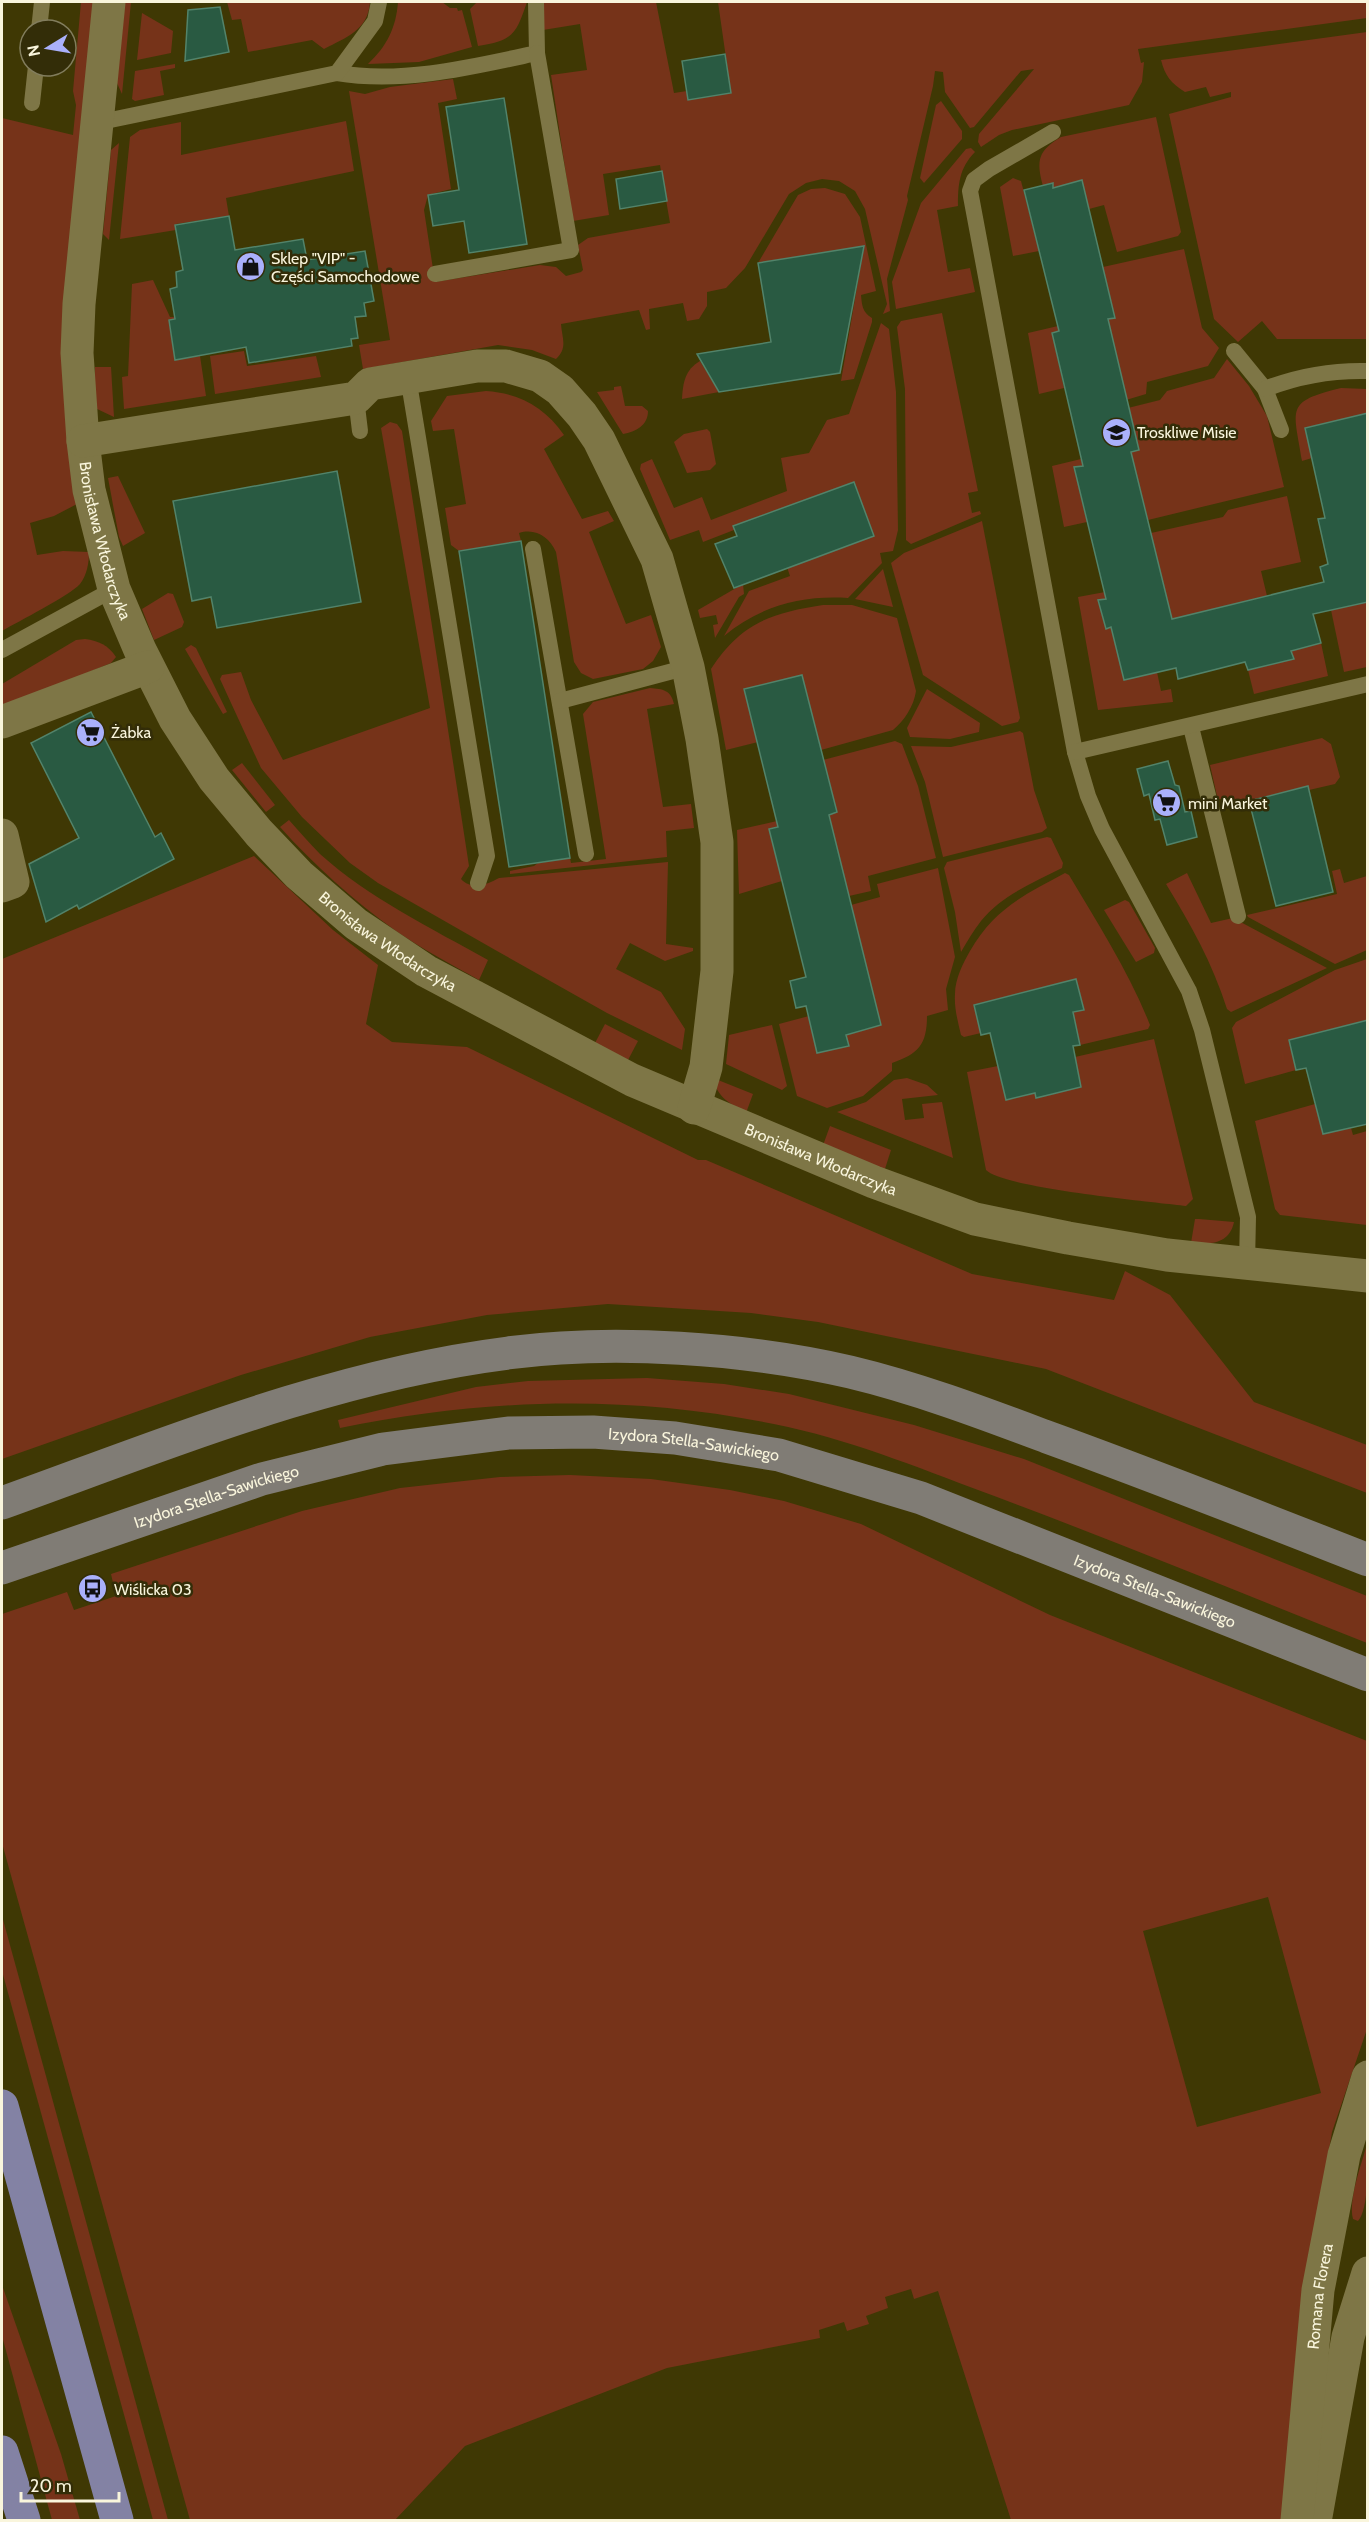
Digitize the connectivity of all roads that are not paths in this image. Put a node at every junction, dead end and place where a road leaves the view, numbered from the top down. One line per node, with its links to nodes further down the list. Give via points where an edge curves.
1 (42, 2): 5 (lane)
2 (109, 2): 10 (street, Bronisława Włodarczyka)
3 (379, 2): 7 (lane, via 375,21)
4 (536, 2): 6 (lane)
5 (40, 18)
6 (537, 53): 7 (lane, via 453,71 362,77); 12 (lane, via 571,250)
7 (337, 73): 10 (lane)
8 (35, 78): 9 (lane)
9 (32, 103)
10 (96, 123): 20 (street, Bronisława Włodarczyka, via 76,353)
11 (1053, 132): 30 (lane, via 981,174 970,191)
12 (435, 274)
13 (1234, 351): 16 (lane)
14 (1368, 371): 16 (lane, via 1326,372)
15 (408, 376): 17 (street, via 370,384); 25 (street, via 477,366 507,366 540,376 560,390 599,440 657,559); 33 (lane, via 488,856)
16 (1265, 389): 18 (lane)
17 (356, 398): 19 (lane); 20 (street)
18 (1281, 430)
19 (360, 431)
20 (82, 441): 22 (street, Bronisława Włodarczyka, via 89,490)
21 (533, 549): 27 (lane)
22 (114, 589): 23 (lane); 24 (street, Bronisława Włodarczyka)
23 (2, 650)
24 (148, 667): 28 (street); 36 (street, Bronisława Włodarczyka, via 175,719 214,779 299,875 356,924 426,971 632,1080)
25 (687, 667): 27 (lane); 36 (street, via 717,843 717,971 706,1067)
26 (1368, 684): 29 (lane)
27 (560, 701): 32 (lane)
28 (2, 722)
29 (1191, 727): 30 (lane); 35 (lane)
30 (1075, 752): 37 (lane, via 1102,828 1189,991 1248,1217)
31 (2, 835): 34 (street, via 13,882)
32 (586, 854)
33 (478, 883)
34 (2, 886)
35 (1238, 916)
36 (694, 1108): 37 (street, Bronisława Włodarczyka, via 975,1219 1167,1255)
37 (1247, 1263): 38 (street, Bronisława Włodarczyka)
38 (1368, 1276)
39 (2, 1503): 40 (main road, via 226,1423 348,1385 422,1368 509,1352 597,1347 691,1350 850,1372 974,1410)
40 (1368, 1560)
41 (2, 1568): 42 (main road, Izydora Stella-Sawickiego, via 262,1479 383,1449 508,1432 593,1432 675,1438 779,1455 921,1498)
42 (1368, 1675)
43 (1368, 2077): 46 (street, Romana Florera, via 1344,2156 1318,2290)
44 (2, 2106): 49 (main road)
45 (1368, 2273): 46 (street, Romana Florera)
46 (1338, 2335): 50 (street, Romana Florera); 51 (street, Romana Florera)
47 (2, 2452): 48 (main road)
48 (24, 2520)
49 (117, 2520)
50 (1297, 2520)
51 (1315, 2520)

